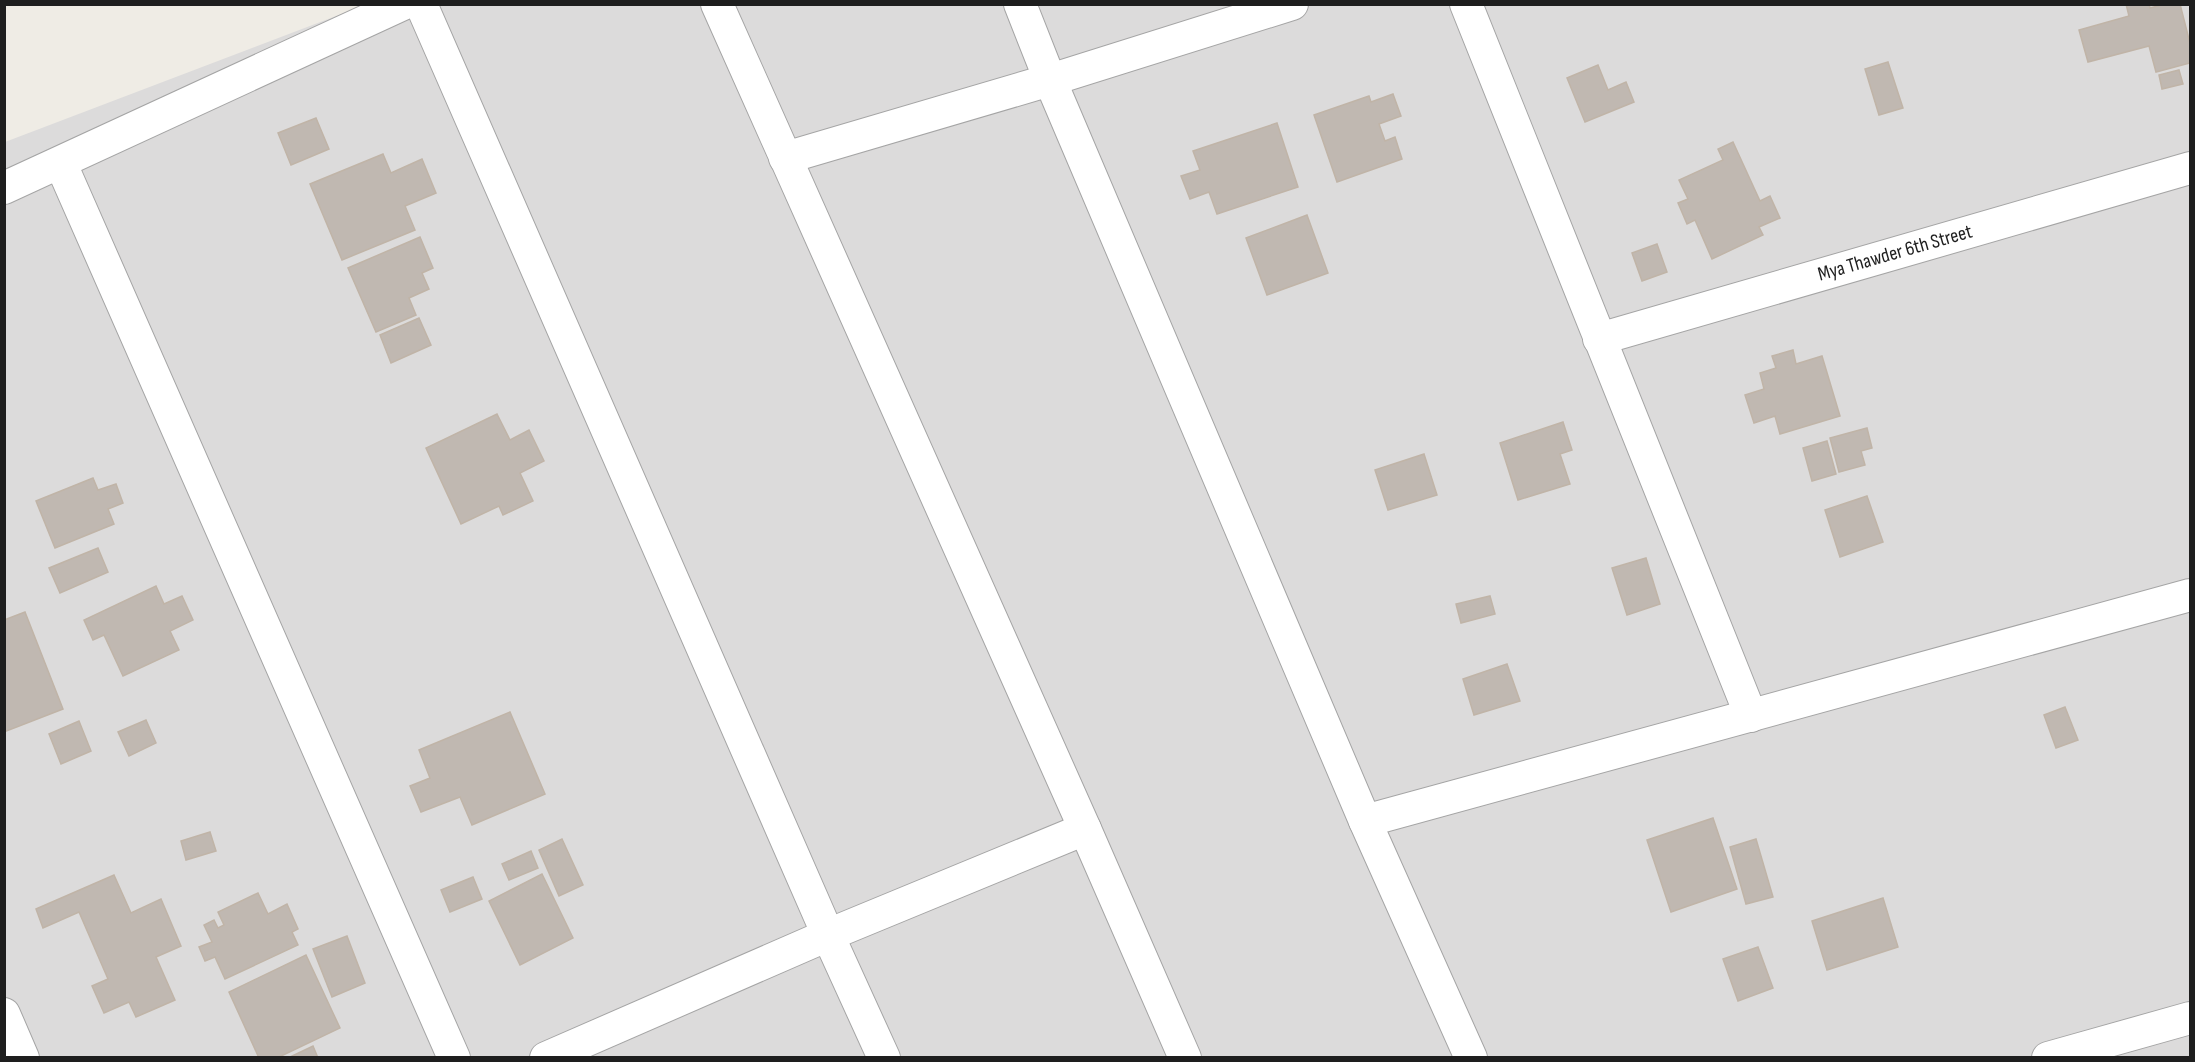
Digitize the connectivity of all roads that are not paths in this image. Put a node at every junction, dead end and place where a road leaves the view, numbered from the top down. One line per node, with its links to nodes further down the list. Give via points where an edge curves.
1 (403, 4): 9 (street)
2 (421, 4): 17 (street)
3 (717, 4): 8 (street)
4 (1020, 4): 7 (street)
5 (1292, 4): 7 (street)
6 (1466, 4): 12 (street)
7 (1050, 80): 8 (street); 15 (street)
8 (785, 158): 16 (street)
9 (61, 164): 11 (street); 21 (street)
10 (2190, 168): 12 (street, Mya Thawder 6th Street)
11 (4, 188)
12 (1599, 339): 14 (street)
13 (2190, 595): 14 (street)
14 (1750, 716): 15 (street)
15 (1365, 821): 25 (street)
16 (1085, 829): 17 (street); 24 (street)
17 (828, 935): 22 (street); 23 (street)
18 (4, 1014): 20 (street)
19 (2190, 1018): 26 (street)
20 (23, 1058)
21 (454, 1058)
22 (546, 1058)
23 (885, 1058)
24 (1185, 1058)
25 (1471, 1058)
26 (2048, 1058)

